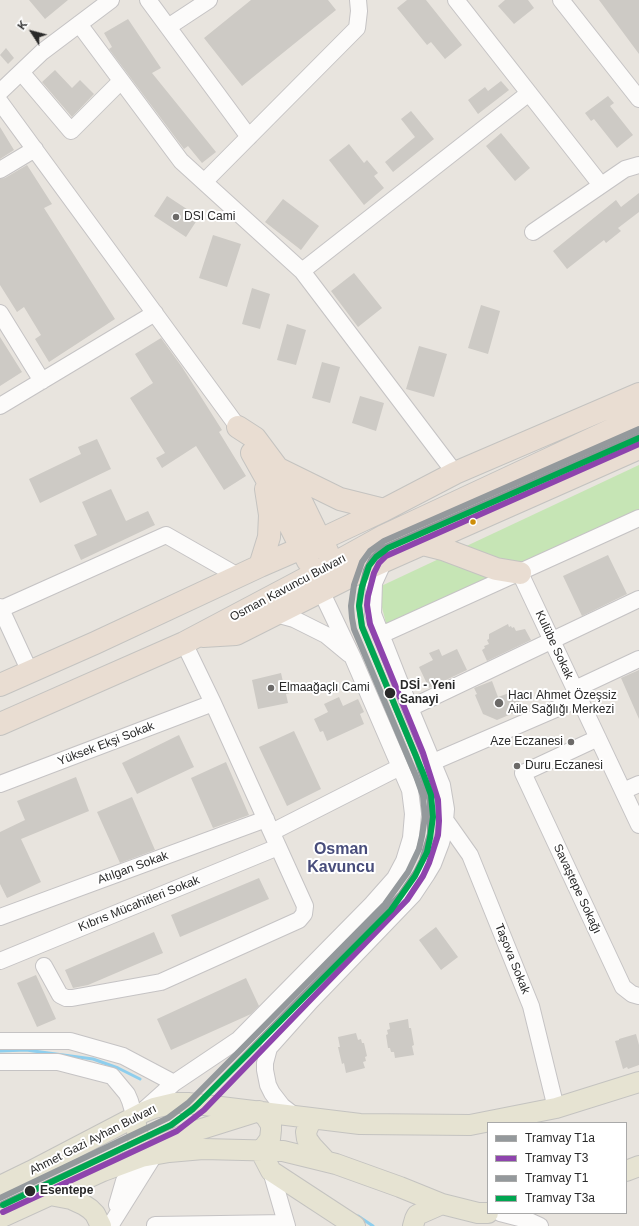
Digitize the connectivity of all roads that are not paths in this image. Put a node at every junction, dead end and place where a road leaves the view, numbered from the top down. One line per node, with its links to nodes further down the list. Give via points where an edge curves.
1 (111, 0): 7 (street)
2 (148, 0): 8 (street)
3 (209, 0): 8 (street)
4 (358, 0): 14 (street, via 360,11 357,28)
5 (456, 0): 11 (street)
6 (561, 0): 12 (street)
7 (79, 24): 9 (street, via 42,52); 10 (street)
8 (168, 27): 14 (street)
9 (21, 72): 10 (street, via 71,131); 13 (street)
10 (122, 81): 18 (street, via 181,161)
11 (529, 93): 19 (street); 21 (street)
12 (639, 99)
13 (1, 102): 15 (street)
14 (249, 137): 18 (street)
15 (35, 149): 17 (street); 23 (street)
16 (639, 165): 19 (street, via 625,169)
17 (0, 170)
18 (204, 182): 21 (street)
19 (601, 185): 20 (street)
20 (533, 232)
21 (302, 272): 31 (street)
22 (0, 312): 24 (street)
23 (155, 313): 24 (street); 28 (street)
24 (42, 381): 26 (street)
25 (639, 394): 31 (highway)
26 (0, 406)
27 (639, 417): 38 (highway, Osman Kavuncu Bulvarı, via 384,536)
28 (238, 427): 30 (highway, via 255,438)
29 (639, 448): 35 (highway)
30 (272, 473): 32 (highway, via 340,499); 34 (highway, via 299,497); 37 (highway, via 269,537)
31 (455, 473): 32 (highway)
32 (384, 510): 34 (highway)
33 (639, 518): 39 (street)
34 (311, 544): 37 (highway); 38 (highway); 41 (highway)
35 (423, 544): 36 (highway); 39 (highway, via 496,569)
36 (384, 561): 38 (highway); 45 (street, via 374,583 373,614)
37 (260, 566): 40 (highway)
38 (340, 571): 41 (highway)
39 (520, 573): 45 (street); 47 (street, Kulübe Sokak)
40 (238, 576): 43 (street, via 166,535); 50 (highway)
41 (318, 582): 44 (highway); 46 (highway, Osman Kavuncu Bulvarı); 48 (street)
42 (639, 599): 47 (street)
43 (1, 608): 50 (street)
44 (276, 614): 46 (highway, via 236,634); 48 (street, via 294,619 326,635)
45 (381, 635): 54 (street)
46 (190, 640): 53 (street); 55 (highway, Osman Kavuncu Bulvarı)
47 (552, 641): 52 (street, Kulübe Sokak); 54 (street)
48 (353, 658): 58 (street)
49 (639, 659): 52 (street)
50 (30, 672): 51 (highway)
51 (0, 685)
52 (577, 694): 56 (street, Kulübe Sokak); 57 (street)
53 (213, 703): 59 (street, Yüksek Ekşi Sokak); 64 (street)
54 (410, 708): 57 (street)
55 (0, 724)
56 (598, 738): 61 (street, Kulübe Sokak); 68 (street, Savaştepe Sokağı, via 523,773 623,987)
57 (433, 762): 62 (street, via 445,797)
58 (400, 767): 64 (street); 72 (street, via 413,802 413,826 408,850 395,878 238,1040)
59 (0, 784)
60 (639, 784): 61 (street)
61 (623, 791): 63 (street, Kulübe Sokak)
62 (446, 821): 73 (street, Taşova Sokak, via 470,855 531,1006); 75 (street, via 438,854 413,895 269,1048 265,1070 272,1093 288,1112)
63 (639, 825)
64 (272, 832): 65 (street, Atılgan Sokak); 66 (street, Kıbrıs Mücahitleri Sokak); 67 (street, via 305,906 304,914 299,920 162,982 66,998 60,995)
65 (0, 917)
66 (0, 961)
67 (44, 966)
68 (639, 996)
69 (0, 1041): 72 (street, via 70,1042 124,1056)
70 (0, 1062): 76 (street, via 58,1062 112,1076 127,1094)
71 (639, 1082): 73 (main road, Ahmet Gazi Ayhan Bulvarı)
72 (174, 1084): 76 (street)
73 (556, 1108): 75 (main road, Ahmet Gazi Ayhan Bulvarı, via 470,1125 360,1124)
74 (259, 1112): 75 (main road, Ahmet Gazi Ayhan Bulvarı); 76 (main road, Ahmet Gazi Ayhan Bulvarı, via 187,1102 154,1108); 77 (main road, via 266,1117 271,1130 270,1139); 78 (main road, via 192,1132 162,1144)
75 (304, 1117): 79 (main road, via 307,1139)
76 (135, 1118): 78 (main road); 83 (main road, Ahmet Gazi Ayhan Bulvarı)
77 (260, 1150): 78 (main road, via 203,1149); 79 (main road, via 283,1151); 81 (main road)
78 (148, 1156): 84 (main road, via 103,1170); 90 (street, via 124,1181)
79 (326, 1161): 85 (main road)
80 (639, 1166): 82 (main road)
81 (271, 1171): 89 (street); 92 (main road)
82 (627, 1172)
83 (0, 1186)
84 (50, 1195): 88 (main road); 90 (main road, via 71,1199 84,1205)
85 (442, 1204): 86 (main road); 93 (main road, via 417,1215)
86 (487, 1213)
87 (505, 1214): 94 (street)
88 (0, 1218)
89 (287, 1224): 91 (street)
90 (108, 1225)
91 (155, 1225)
92 (355, 1226)
93 (413, 1226)
94 (540, 1226)

